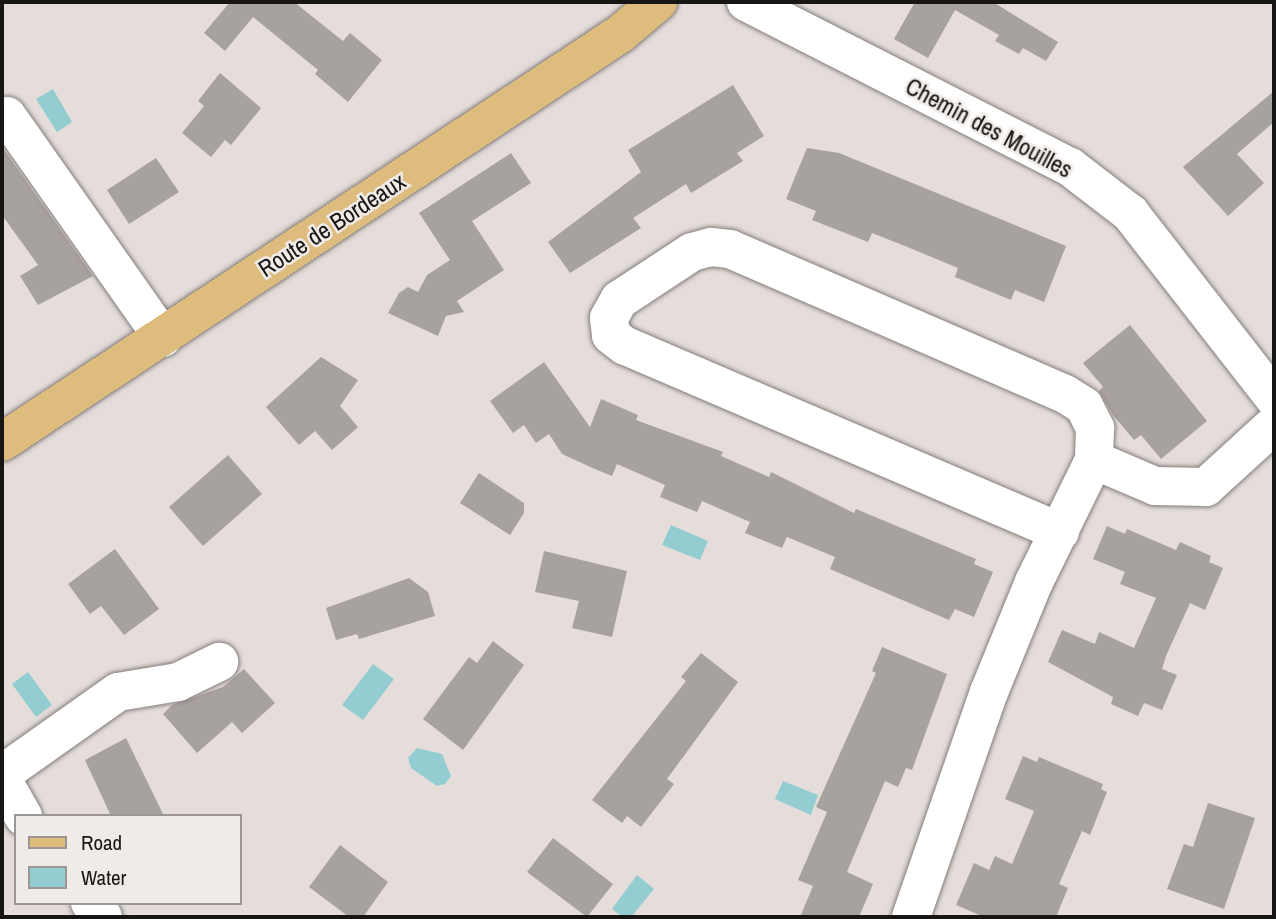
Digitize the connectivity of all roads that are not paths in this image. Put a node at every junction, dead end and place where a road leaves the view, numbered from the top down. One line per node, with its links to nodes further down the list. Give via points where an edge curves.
1 (658, 2): 4 (main road, Route de Bordeaux, via 620,34)
2 (746, 2): 5 (street, Chemin des Mouilles, via 1070,167 1130,213)
3 (7, 116): 4 (street)
4 (163, 338): 7 (main road, Route de Bordeaux)
5 (1274, 398)
6 (1274, 425): 8 (street, via 1206,487 1155,486)
7 (2, 442)
8 (1094, 460): 9 (street); 9 (street, via 1096,428 1084,406 1065,394 730,249 692,252 619,300 609,318 611,335 625,345)
9 (1060, 532): 13 (street, via 989,692)
10 (219, 662): 11 (street, via 178,682 118,692)
11 (2, 777): 12 (street)
12 (22, 814)
13 (911, 917)

